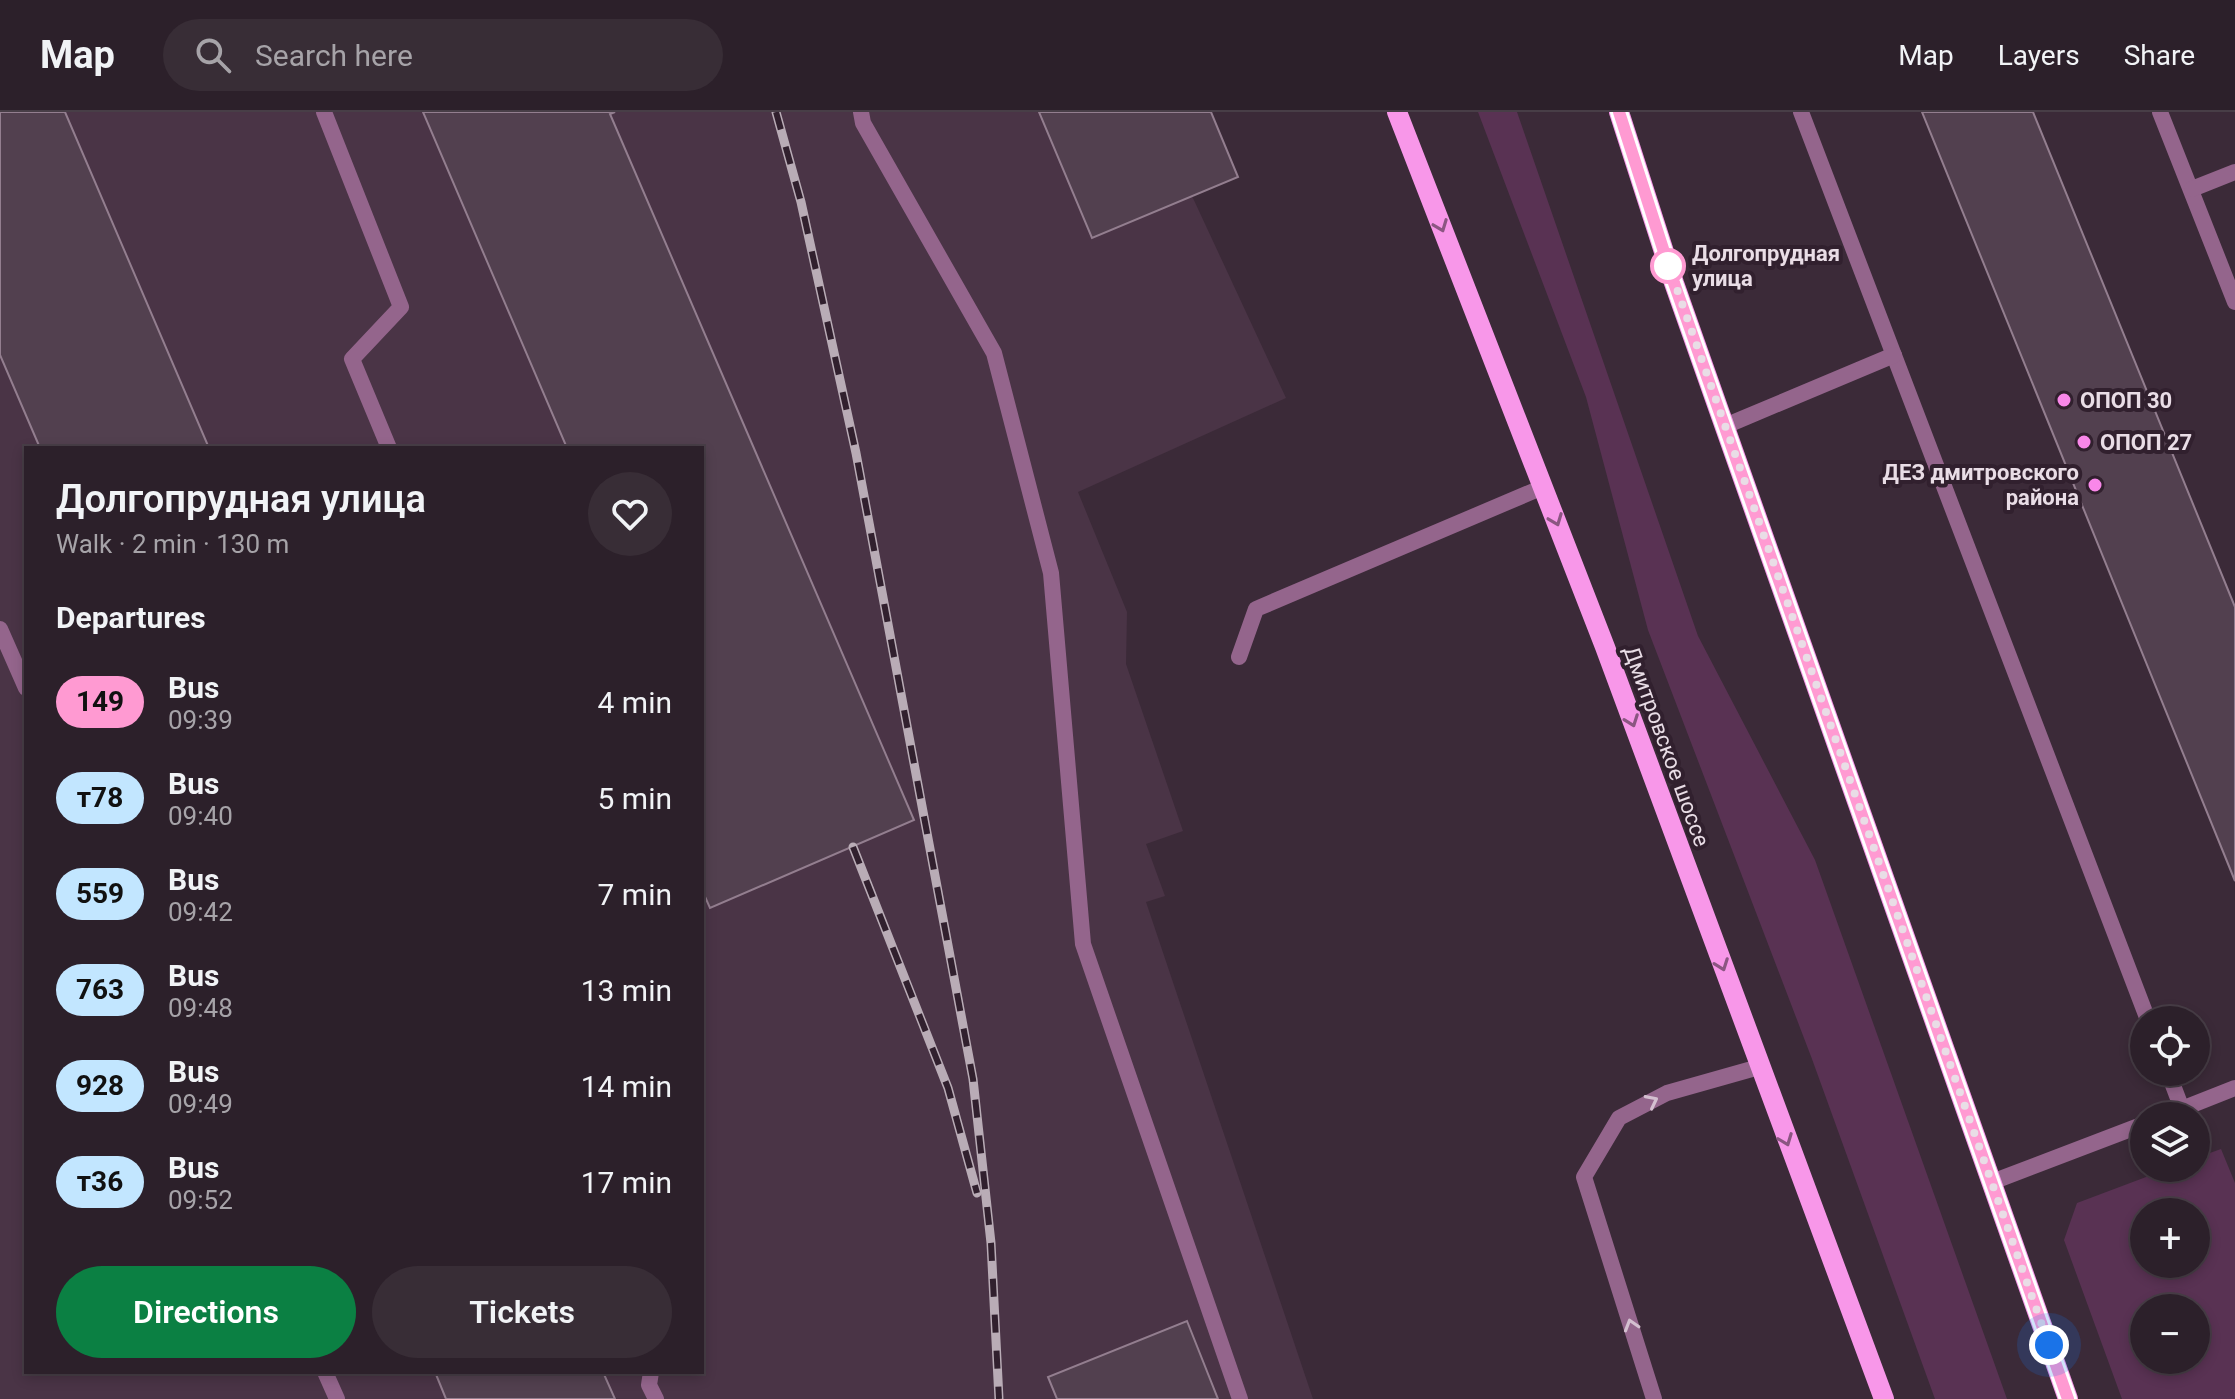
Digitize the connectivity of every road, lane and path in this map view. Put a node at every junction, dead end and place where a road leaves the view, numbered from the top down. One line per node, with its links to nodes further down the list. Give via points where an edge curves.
1 (324, 112): 12 (lane, via 401,307 352,359)
2 (861, 112): 27 (lane, via 994,353 1051,573 1083,944)
3 (1397, 112): 13 (main road, Дмитровское шоссе, one-way to 13)
4 (1619, 112): 11 (main road)
5 (1801, 112): 10 (lane)
6 (2160, 112): 8 (lane)
7 (2235, 172): 8 (lane)
8 (2192, 189): 9 (lane)
9 (2235, 302)
10 (1894, 355): 11 (lane); 17 (lane)
11 (1725, 426): 22 (main road)
12 (388, 446)
13 (1543, 487): 15 (lane, via 1256,609); 18 (main road, Дмитровское шоссе, one-way to 18)
14 (0, 629): 16 (lane)
15 (1239, 657)
16 (24, 683)
17 (2143, 1006)
18 (1759, 1067): 28 (lane, one-way to 18, via 1584,1177 1619,1118 1667,1093); 29 (main road, Дмитровское шоссе, one-way to 29)
19 (2235, 1088): 20 (lane)
20 (2200, 1102)
21 (2130, 1129): 22 (lane)
22 (1992, 1182): 30 (main road)
23 (326, 1374): 25 (lane)
24 (651, 1374): 26 (lane)
25 (337, 1399)
26 (656, 1399)
27 (1240, 1399)
28 (1654, 1399)
29 (1884, 1399)
30 (2068, 1399)

